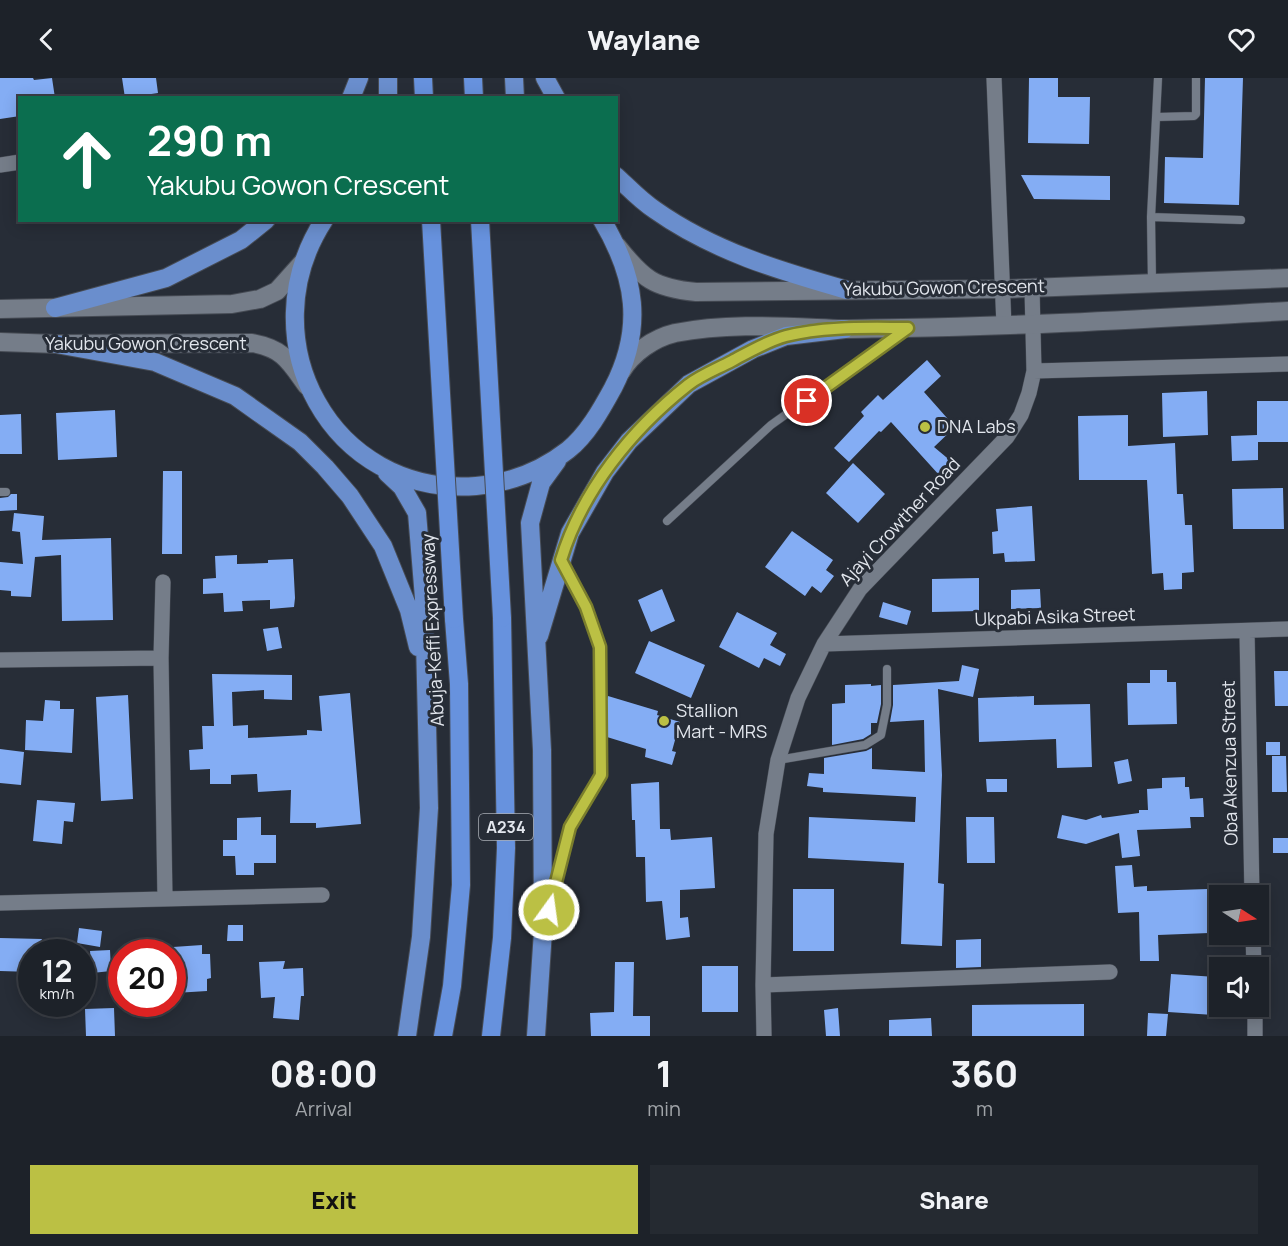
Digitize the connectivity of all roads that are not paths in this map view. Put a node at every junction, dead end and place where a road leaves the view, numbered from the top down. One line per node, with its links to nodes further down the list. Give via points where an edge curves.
1 (359, 78): 10 (highway)
2 (388, 78): 11 (highway)
3 (423, 78): 12 (highway)
4 (473, 78): 13 (highway)
5 (514, 78): 14 (highway)
6 (545, 78): 15 (highway)
7 (994, 78): 32 (street)
8 (1158, 78): 16 (lane)
9 (1196, 78): 16 (lane, via 1196,114)
10 (352, 96)
11 (388, 96)
12 (424, 96)
13 (474, 96)
14 (515, 96)
15 (555, 96)
16 (1157, 117): 20 (lane)
17 (18, 162): 18 (street)
18 (0, 165)
19 (618, 178): 33 (highway, via 653,209 724,250)
20 (1151, 217): 21 (lane); 30 (lane)
21 (1242, 220)
22 (264, 222): 34 (highway, via 241,240 166,278)
23 (323, 222): 28 (highway)
24 (431, 222): 70 (highway, Abuja-Keffi Expressway / A234, bridge, via 459,684 461,885 452,986)
25 (480, 222): 71 (highway, A234, bridge, via 502,618 506,848 502,938)
26 (603, 222): 27 (highway)
27 (617, 245): 33 (main road, Yakubu Gowon Crescent, via 643,276 677,290); 45 (highway, via 632,305 629,350)
28 (303, 262): 34 (main road, Yakubu Gowon Crescent, via 277,291 260,299 232,304); 46 (highway, via 296,286 294,329)
29 (1288, 278): 30 (main road, Yakubu Gowon Crescent)
30 (1152, 283): 31 (main road, Yakubu Gowon Crescent)
31 (1032, 288): 32 (main road, Yakubu Gowon Crescent); 37 (street, Ajayi Crowther Road)
32 (1004, 289): 33 (main road, Yakubu Gowon Crescent); 38 (street)
33 (847, 290)
34 (55, 308): 35 (main road, Yakubu Gowon Crescent)
35 (0, 309)
36 (1288, 311): 37 (main road, Yakubu Gowon Crescent)
37 (1033, 324): 38 (main road, Yakubu Gowon Crescent); 44 (street, Ajayi Crowther Road)
38 (1004, 326): 39 (main road, Yakubu Gowon Crescent)
39 (908, 328): 40 (main road, Yakubu Gowon Crescent); 49 (lane, via 771,425)
40 (845, 329): 45 (main road, Yakubu Gowon Crescent, via 745,326 672,334 642,348); 50 (highway, via 771,341 689,384 629,441 605,472 570,533)
41 (0, 342): 42 (main road, Yakubu Gowon Crescent)
42 (56, 344): 46 (main road, Yakubu Gowon Crescent, via 252,343 279,351); 59 (highway, via 155,362 235,396 300,442 350,496 383,546 409,610)
43 (1288, 364): 44 (street)
44 (1034, 371): 54 (street, Ajayi Crowther Road, via 1021,415 1007,437 860,589)
45 (619, 376): 47 (highway, via 599,414)
46 (309, 387): 48 (highway, via 337,431)
47 (569, 449): 48 (highway, via 545,465 490,485 432,484); 55 (highway, via 541,483 530,523)
48 (377, 464): 59 (highway, Abuja-Keffi Expressway, via 402,487 417,513)
49 (667, 521)
50 (561, 560): 55 (highway); 65 (lane, via 586,607 600,647 601,775 570,827)
51 (163, 582): 56 (street)
52 (1288, 629): 53 (street, Ukpabi Asika Street)
53 (1248, 631): 54 (street, Ukpabi Asika Street); 61 (street, Oba Akenzua Street)
54 (824, 644): 60 (street, Ajayi Crowther Road, via 798,698)
55 (536, 649): 65 (highway, via 542,750)
56 (161, 658): 57 (street); 63 (street)
57 (0, 660)
58 (887, 669): 60 (lane, via 887,705 881,735 865,745)
59 (427, 686): 69 (highway, Abuja-Keffi Expressway, via 429,808 421,937)
60 (778, 760): 67 (street, Ajayi Crowther Road, via 766,834)
61 (1252, 885)
62 (322, 895): 63 (street)
63 (165, 898): 64 (street)
64 (0, 903)
65 (543, 931): 72 (highway)
66 (1110, 972): 67 (street)
67 (763, 985): 73 (street, Ajayi Crowther Road)
68 (1255, 1017): 74 (street)
69 (407, 1036)
70 (443, 1036)
71 (491, 1036)
72 (536, 1036)
73 (764, 1036)
74 (1255, 1036)

